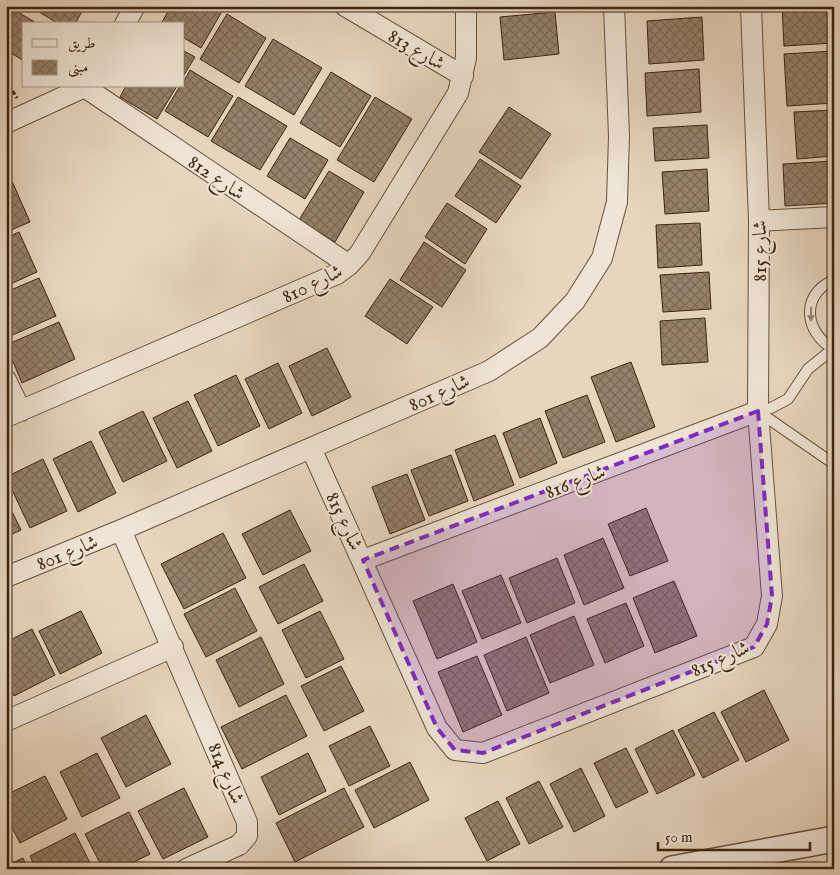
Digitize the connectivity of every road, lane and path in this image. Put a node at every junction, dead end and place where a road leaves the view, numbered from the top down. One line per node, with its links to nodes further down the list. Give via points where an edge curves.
1 (135, 6): 6 (street)
2 (345, 6): 7 (street, شارع 813)
3 (466, 6): 7 (street, شارع 810)
4 (614, 6): 19 (street, شارع 801, via 620,136 617,202 602,258 575,301 540,338 489,370)
5 (751, 6): 12 (street, شارع 815)
6 (126, 22)
7 (463, 76): 13 (street, شارع 810, via 458,93 360,253)
8 (84, 88): 10 (street)
9 (87, 88): 13 (street, شارع 812)
10 (6, 122)
11 (834, 217): 12 (street)
12 (759, 221): 17 (street, شارع 815)
13 (349, 265): 18 (street, شارع 810, via 337,274)
14 (834, 280): 15 (lane, one-way to 15, via 819,290 810,311 816,334)
15 (834, 349): 17 (lane, via 808,369 788,399)
16 (6, 380): 18 (street)
17 (758, 411): 20 (lane); 22 (street, شارع 816); 22 (street, شارع 815, via 772,596 767,624 754,647 483,753 455,750 436,728)
18 (13, 414)
19 (311, 448): 21 (street, شارع 801); 22 (street, شارع 815)
20 (834, 464)
21 (121, 530): 23 (street, شارع 801); 24 (street, شارع 814)
22 (363, 560)
23 (6, 576)
24 (173, 647): 25 (street); 27 (street, شارع 814, via 247,822 247,836 239,846)
25 (6, 721)
26 (834, 839): 28 (street)
27 (186, 869)
28 (672, 869)

